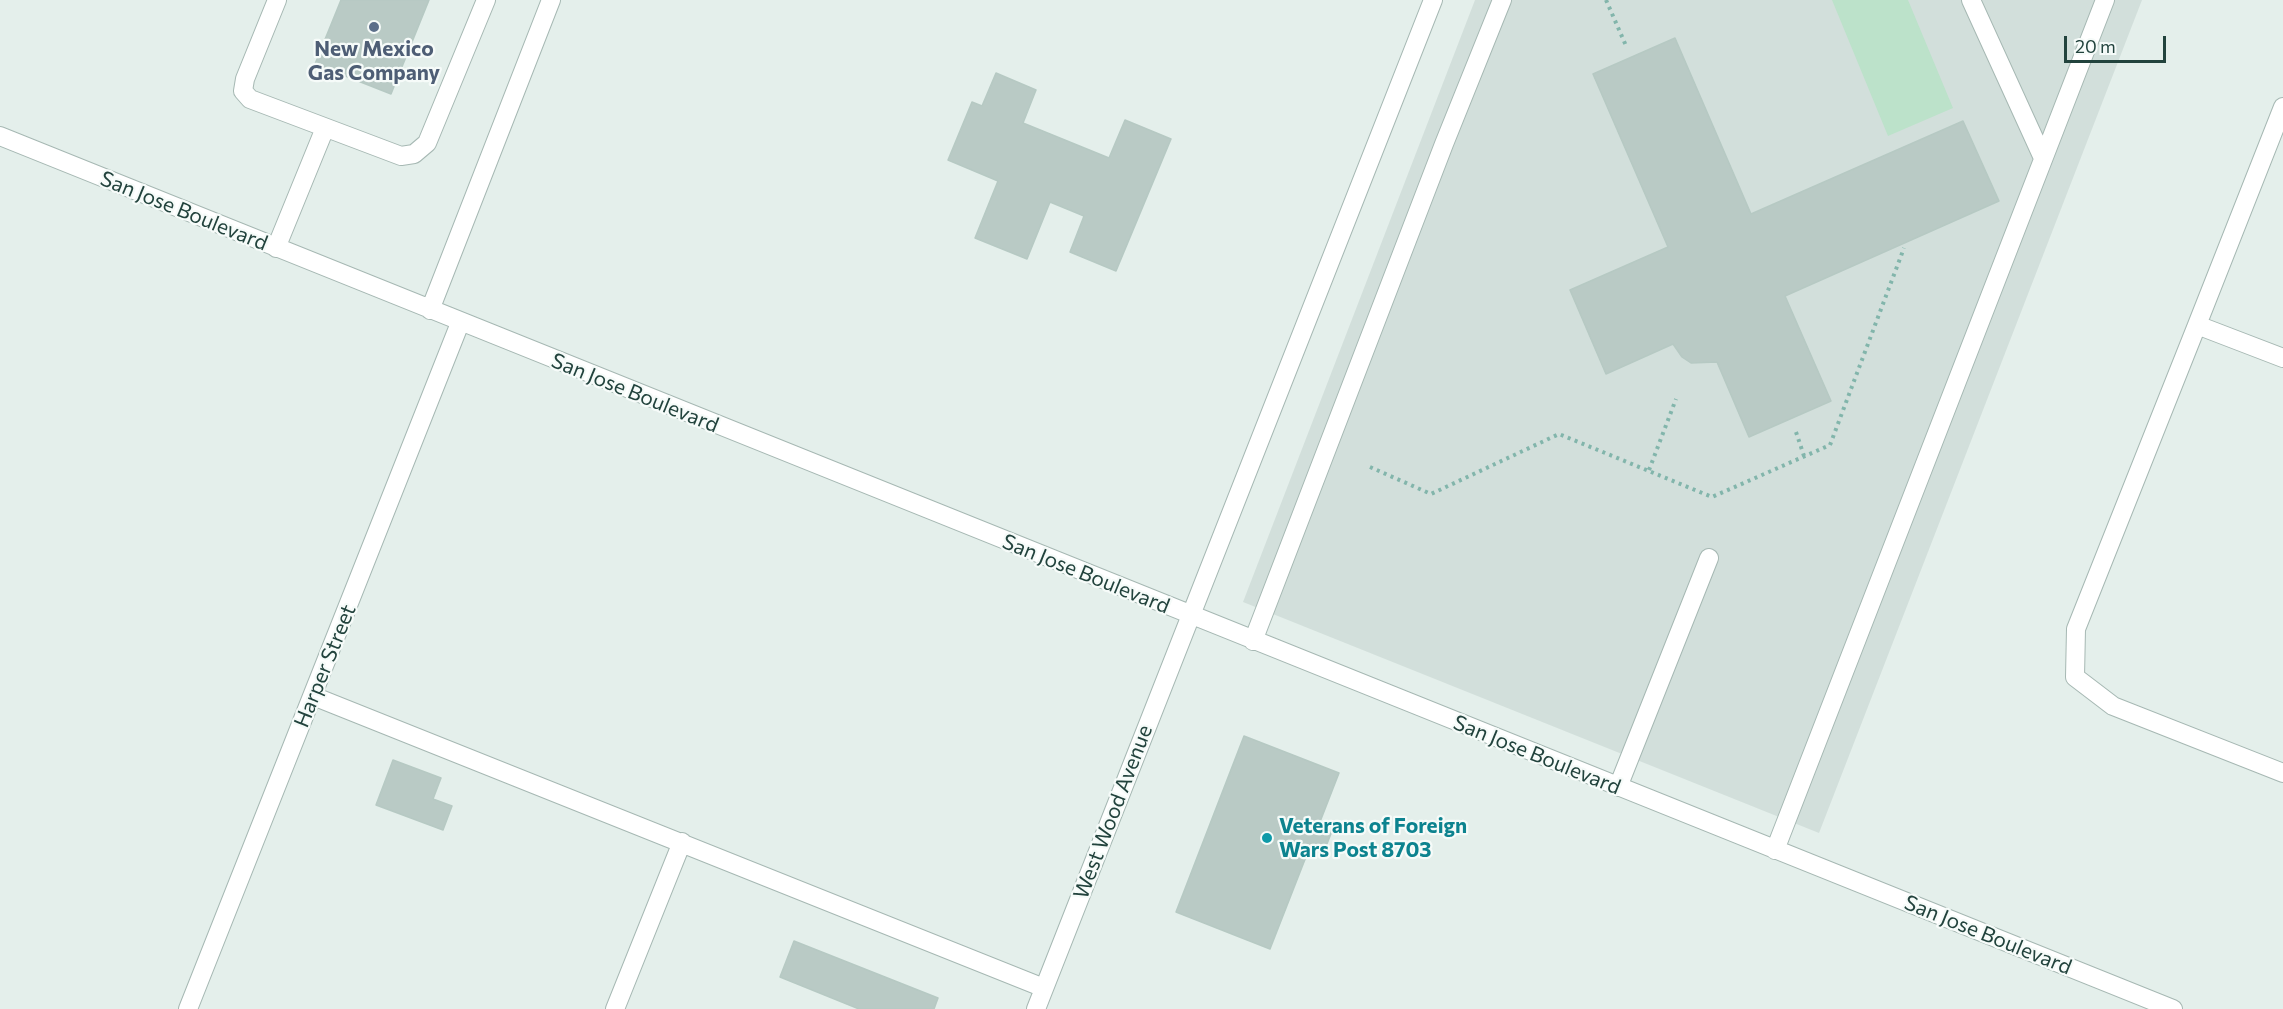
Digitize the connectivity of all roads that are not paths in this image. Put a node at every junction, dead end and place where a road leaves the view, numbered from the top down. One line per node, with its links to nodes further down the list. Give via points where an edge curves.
1 (277, 0): 9 (street, via 243,91 250,99)
2 (486, 0): 9 (street, via 427,143 414,154 401,156)
3 (551, 0): 13 (street)
4 (1433, 0): 18 (street, West Wood Avenue)
5 (1502, 0): 19 (street)
6 (1971, 0): 11 (street)
7 (2105, 0): 11 (street)
8 (2283, 107): 15 (street)
9 (325, 128): 12 (street)
10 (0, 136): 12 (street, San Jose Boulevard)
11 (2043, 158): 24 (street)
12 (276, 248): 13 (street, San Jose Boulevard)
13 (430, 310): 14 (street, San Jose Boulevard)
14 (460, 323): 18 (street, San Jose Boulevard); 20 (street, Harper Street)
15 (2197, 325): 16 (street); 21 (street, via 2076,629 2075,677 2113,706)
16 (2283, 358)
17 (1709, 558): 22 (street)
18 (1189, 615): 19 (street, San Jose Boulevard); 25 (street, West Wood Avenue)
19 (1253, 641): 22 (street, San Jose Boulevard)
20 (313, 696): 23 (street); 26 (street, Harper Street)
21 (2283, 773)
22 (1618, 787): 24 (street, San Jose Boulevard)
23 (682, 842): 25 (street); 27 (street)
24 (1775, 850): 29 (street, San Jose Boulevard)
25 (1044, 988): 28 (street, West Wood Avenue)
26 (189, 1009)
27 (615, 1009)
28 (1036, 1009)
29 (2173, 1009)

